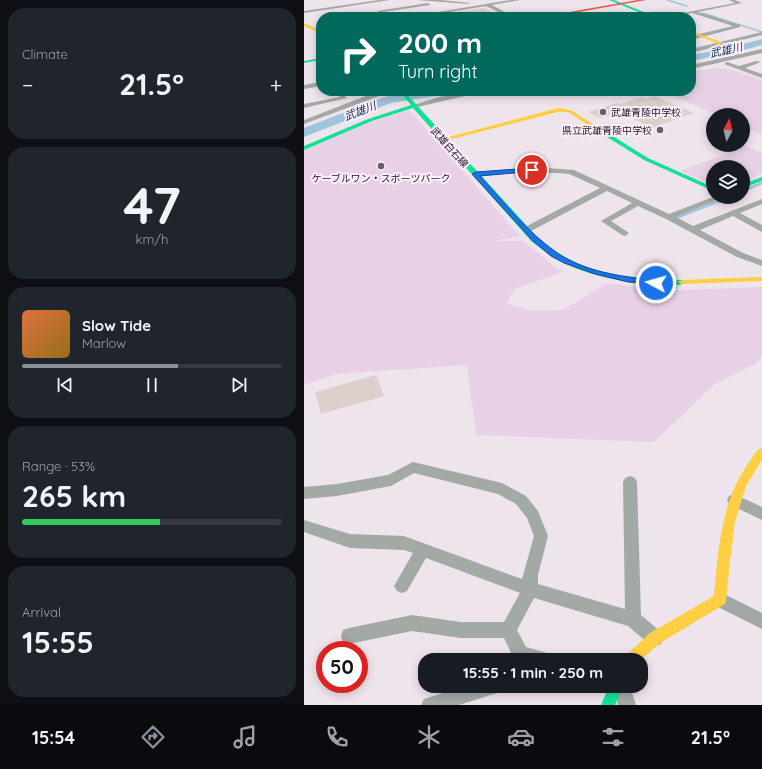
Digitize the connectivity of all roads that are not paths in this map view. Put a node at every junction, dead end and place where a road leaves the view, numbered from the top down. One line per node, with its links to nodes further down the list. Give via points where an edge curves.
1 (388, 0): 12 (street)
2 (419, 0): 9 (street)
3 (518, 0): 8 (street)
4 (611, 0): 11 (main road)
5 (644, 0): 11 (main road)
6 (651, 0): 11 (main road)
7 (731, 0): 19 (street, via 740,3)
8 (507, 1): 10 (street)
9 (442, 2): 10 (street); 13 (street)
10 (488, 5): 14 (street); 15 (street)
11 (623, 5): 16 (main road); 17 (main road); 18 (main road)
12 (304, 12)
13 (380, 12)
14 (442, 12)
15 (502, 12)
16 (576, 12)
17 (587, 12)
18 (641, 12)
19 (693, 12)
20 (696, 13): 22 (street)
21 (304, 24): 24 (main road)
22 (738, 26): 23 (street); 28 (street)
23 (745, 28)
24 (316, 30)
25 (751, 30): 26 (street)
26 (761, 33): 30 (street)
27 (696, 34): 28 (main road)
28 (700, 36): 29 (street); 30 (main road)
29 (696, 37)
30 (720, 43): 31 (street)
31 (696, 49)
32 (762, 51): 39 (street)
33 (316, 56): 34 (main road)
34 (304, 58)
35 (316, 60): 36 (main road)
36 (304, 62)
37 (758, 62): 40 (street)
38 (727, 64): 40 (street)
39 (696, 66)
40 (740, 68): 41 (street)
41 (762, 76)
42 (316, 84): 43 (street)
43 (304, 86)
44 (342, 96): 49 (street, via 344,98)
45 (372, 96): 50 (street)
46 (405, 96): 48 (main road, 武雄白石線)
47 (456, 96): 48 (street)
48 (412, 105): 51 (main road, 武雄白石線); 52 (main road)
49 (304, 106)
50 (304, 122)
51 (444, 140): 53 (main road, 武雄白石線); 56 (main road, via 558,110 569,111 646,158)
52 (304, 148)
53 (476, 174): 57 (street, via 555,170 570,172); 64 (main road, 武雄白石線)
54 (762, 179): 55 (main road)
55 (750, 183)
56 (706, 186)
57 (607, 188): 60 (street); 64 (street)
58 (762, 201): 61 (street)
59 (706, 202): 62 (street)
60 (638, 203): 62 (street); 66 (street, via 604,221)
61 (733, 213): 63 (street); 65 (street)
62 (669, 217): 65 (street)
63 (762, 229)
64 (526, 230): 68 (main road, 武雄白石線, via 544,247 567,262 614,277 656,283)
65 (692, 230): 67 (street, via 740,255)
66 (625, 233)
67 (762, 263)
68 (762, 279)
69 (762, 452): 72 (main road, via 751,465)
70 (630, 482): 79 (street)
71 (304, 493): 77 (street, via 391,480 413,468 502,489 521,500 533,515 541,536 530,575)
72 (734, 500): 73 (street); 78 (main road, via 725,545)
73 (762, 514)
74 (304, 526): 75 (street, via 350,541 404,543)
75 (422, 550): 76 (street); 77 (street)
76 (402, 586)
77 (530, 589): 79 (street); 81 (street)
78 (720, 600): 80 (street); 83 (main road)
79 (633, 619): 83 (street)
80 (761, 623)
81 (508, 630): 82 (street, via 461,630 412,623); 84 (street)
82 (349, 636)
83 (655, 638): 85 (main road)
84 (518, 653)
85 (639, 653)
86 (470, 693): 89 (street)
87 (613, 693): 90 (main road)
88 (623, 693): 91 (street)
89 (430, 705)
90 (608, 705)
91 (627, 705)

